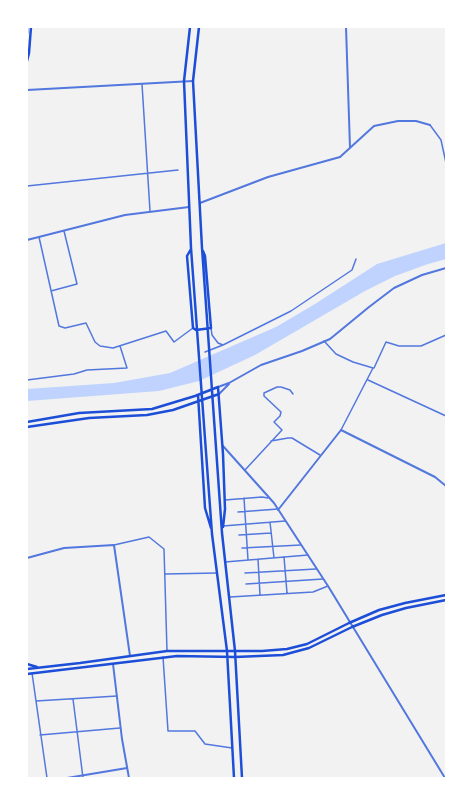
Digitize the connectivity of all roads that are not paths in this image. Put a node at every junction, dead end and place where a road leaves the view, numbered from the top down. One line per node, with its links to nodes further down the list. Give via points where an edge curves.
1 (28, 27): 6 (main road)
2 (31, 27): 7 (main road)
3 (190, 27): 8 (main road)
4 (199, 27): 9 (main road)
5 (346, 27): 13 (street)
6 (27, 33)
7 (27, 61)
8 (184, 81): 9 (street); 10 (street); 19 (main road)
9 (194, 81): 18 (main road)
10 (142, 84): 11 (street); 16 (street)
11 (27, 90)
12 (430, 125): 13 (street, via 416,121 398,121 374,126); 14 (street, via 441,140)
13 (350, 148): 18 (street, via 340,157 268,177)
14 (446, 163)
15 (178, 170): 16 (street)
16 (147, 173): 17 (street); 20 (street)
17 (27, 186)
18 (200, 203): 25 (main road)
19 (189, 207): 20 (street); 24 (main road)
20 (150, 212): 21 (street, via 125,214)
21 (64, 231): 22 (street); 28 (street, via 77,284)
22 (39, 237): 23 (street); 28 (street)
23 (27, 240)
24 (191, 248): 29 (main road, via 187,256); 65 (main road)
25 (202, 248): 30 (main road, via 205,256); 66 (main road)
26 (356, 259): 33 (street, via 352,270 291,311)
27 (446, 268): 32 (street, via 422,275 394,288)
28 (51, 291): 34 (street, via 59,326 65,328 86,324 95,342 100,346)
29 (193, 328): 30 (main road); 34 (street, via 174,342 166,331)
30 (211, 328): 33 (street, via 212,335)
31 (446, 335): 36 (street, via 421,346 399,346 386,342)
32 (324, 342): 36 (street, via 336,354); 39 (street, via 261,365)
33 (223, 345): 35 (street)
34 (120, 346): 37 (street, via 127,368 87,370)
35 (205, 352)
36 (374, 368): 38 (street)
37 (27, 380)
38 (368, 380): 45 (street); 48 (street)
39 (229, 383): 40 (street); 41 (street)
40 (218, 387): 41 (main road); 43 (main road)
41 (219, 394): 44 (main road); 50 (main road)
42 (293, 394): 49 (street, via 281,387 263,395 281,414 274,422 282,430)
43 (198, 395): 44 (main road); 46 (main road, via 152,409 79,413)
44 (199, 401): 47 (main road, via 147,415 89,418); 65 (main road, via 205,508)
45 (446, 416)
46 (27, 422)
47 (27, 427)
48 (341, 430): 51 (street); 53 (street, via 436,477)
49 (271, 441): 51 (street, via 292,438); 52 (street)
50 (223, 446): 52 (street); 56 (main road)
51 (321, 456): 57 (street)
52 (245, 470): 55 (street)
53 (446, 486)
54 (244, 498): 55 (street); 56 (street); 58 (street)
55 (269, 498): 57 (street)
56 (224, 500): 63 (main road)
57 (278, 510): 58 (street); 60 (street)
58 (244, 511): 59 (street); 62 (street)
59 (238, 512)
60 (285, 521): 61 (street); 70 (street)
61 (270, 522): 62 (street); 64 (street)
62 (245, 524): 63 (street); 68 (street)
63 (223, 526): 66 (main road)
64 (271, 533): 68 (street); 71 (street)
65 (212, 534): 84 (main road)
66 (222, 534): 80 (main road)
67 (239, 535): 68 (street)
68 (246, 535): 73 (street)
69 (114, 545): 76 (street, via 64,548); 86 (street, via 149,537 164,549); 102 (street)
70 (301, 545): 71 (street); 74 (street)
71 (272, 546): 73 (street); 77 (street)
72 (242, 548): 73 (street)
73 (247, 548): 79 (street)
74 (308, 555): 75 (street); 81 (street)
75 (284, 557): 77 (street); 82 (street)
76 (27, 558)
77 (274, 558): 78 (street)
78 (258, 559): 79 (street); 83 (street)
79 (248, 560): 80 (street)
80 (225, 562): 95 (main road)
81 (316, 568): 82 (street); 87 (street)
82 (285, 570): 83 (street); 88 (street)
83 (259, 572): 85 (street); 89 (street)
84 (218, 573): 86 (street); 100 (main road)
85 (245, 573)
86 (165, 574): 99 (street)
87 (323, 579): 88 (street); 91 (street)
88 (286, 581): 89 (street); 92 (street)
89 (259, 583): 90 (street); 94 (street)
90 (246, 584)
91 (328, 586): 92 (street, via 313,592); 97 (street)
92 (287, 593): 94 (street)
93 (446, 594): 97 (main road, via 405,602)
94 (260, 595): 95 (street)
95 (228, 597): 101 (main road)
96 (446, 600): 98 (main road, via 382,614)
97 (349, 623): 98 (street); 101 (main road, via 296,647 281,650)
98 (352, 627): 105 (main road, via 297,652); 126 (street)
99 (167, 651): 100 (main road); 102 (main road)
100 (227, 651): 101 (main road); 104 (main road)
101 (235, 651): 105 (main road)
102 (130, 656): 108 (main road)
103 (163, 657): 104 (main road); 107 (main road); 118 (street, via 168,731 195,731 205,744)
104 (227, 657): 105 (main road); 118 (main road)
105 (235, 657): 125 (main road)
106 (27, 664): 108 (main road)
107 (113, 664): 110 (main road); 112 (street)
108 (39, 668): 109 (main road)
109 (27, 669)
110 (32, 673): 111 (main road); 114 (street)
111 (27, 674)
112 (118, 696): 113 (street); 115 (street)
113 (73, 698): 114 (street); 116 (street)
114 (36, 701): 117 (street)
115 (121, 728): 116 (street); 119 (street)
116 (77, 732): 117 (street); 120 (street)
117 (40, 735): 121 (street)
118 (232, 748): 124 (main road)
119 (127, 768): 120 (street); 123 (street)
120 (83, 777): 122 (street)
121 (47, 778)
122 (67, 778)
123 (129, 778)
124 (234, 778)
125 (242, 778)
126 (445, 778)

